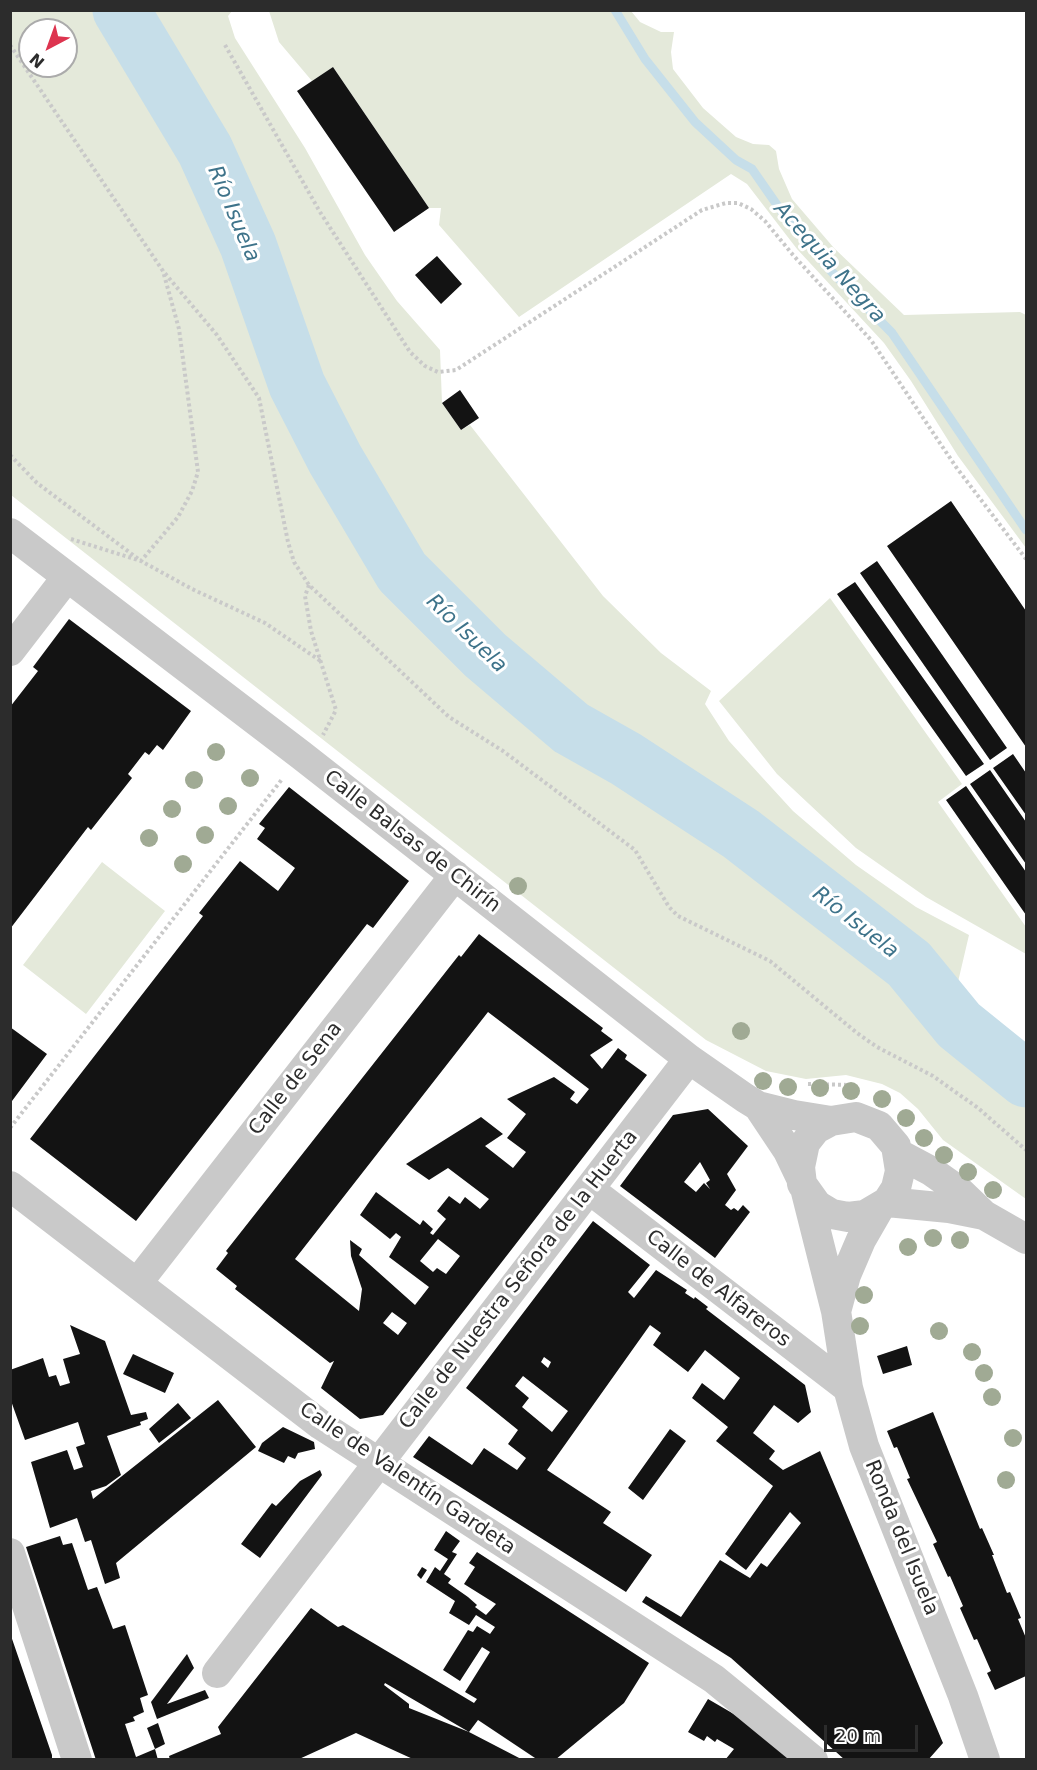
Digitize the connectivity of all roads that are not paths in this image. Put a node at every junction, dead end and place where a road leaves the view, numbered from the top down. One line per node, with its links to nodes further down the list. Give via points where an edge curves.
1 (10, 533): 2 (street, Calle Balsas de Chirín)
2 (67, 577): 3 (street); 4 (street, Calle Balsas de Chirín, via 309,749)
3 (10, 651)
4 (455, 875): 5 (street, Calle Balsas de Chirín); 15 (street, Calle de Sena)
5 (689, 1059): 6 (street, Calle Balsas de Chirín); 11 (street, Calle de Nuestra Señora de la Huerta)
6 (758, 1106): 7 (street, Calle Balsas de Chirín); 9 (street, Calle Balsas de Chirín, via 784,1144)
7 (831, 1121): 8 (street, via 856,1117 872,1122 886,1132); 9 (street, via 816,1130 806,1143 800,1159)
8 (898, 1154): 12 (street, via 898,1180); 13 (street, via 958,1190)
9 (803, 1184): 12 (street, via 817,1205 840,1216 865,1215); 16 (street, Ronda del Isuela)
10 (10, 1186): 15 (street, Calle de Valentín Gardeta)
11 (589, 1189): 17 (street, Calle de Alfareros); 18 (street, Calle de Nuestra Señora de la Huerta)
12 (884, 1204): 13 (street, via 949,1208); 16 (street, Ronda del Isuela, via 850,1266)
13 (984, 1215): 14 (street)
14 (1026, 1239)
15 (138, 1282): 18 (street, Calle de Valentín Gardeta, via 321,1425)
16 (836, 1311): 17 (street, Ronda del Isuela)
17 (848, 1388): 23 (street, Ronda del Isuela, via 864,1446)
18 (378, 1463): 20 (street, Calle de Nuestra Señora de la Huerta); 22 (street, Calle de Valentín Gardeta, via 714,1679)
19 (10, 1553): 21 (street)
20 (217, 1673)
21 (77, 1760)
22 (813, 1760)
23 (986, 1760)

